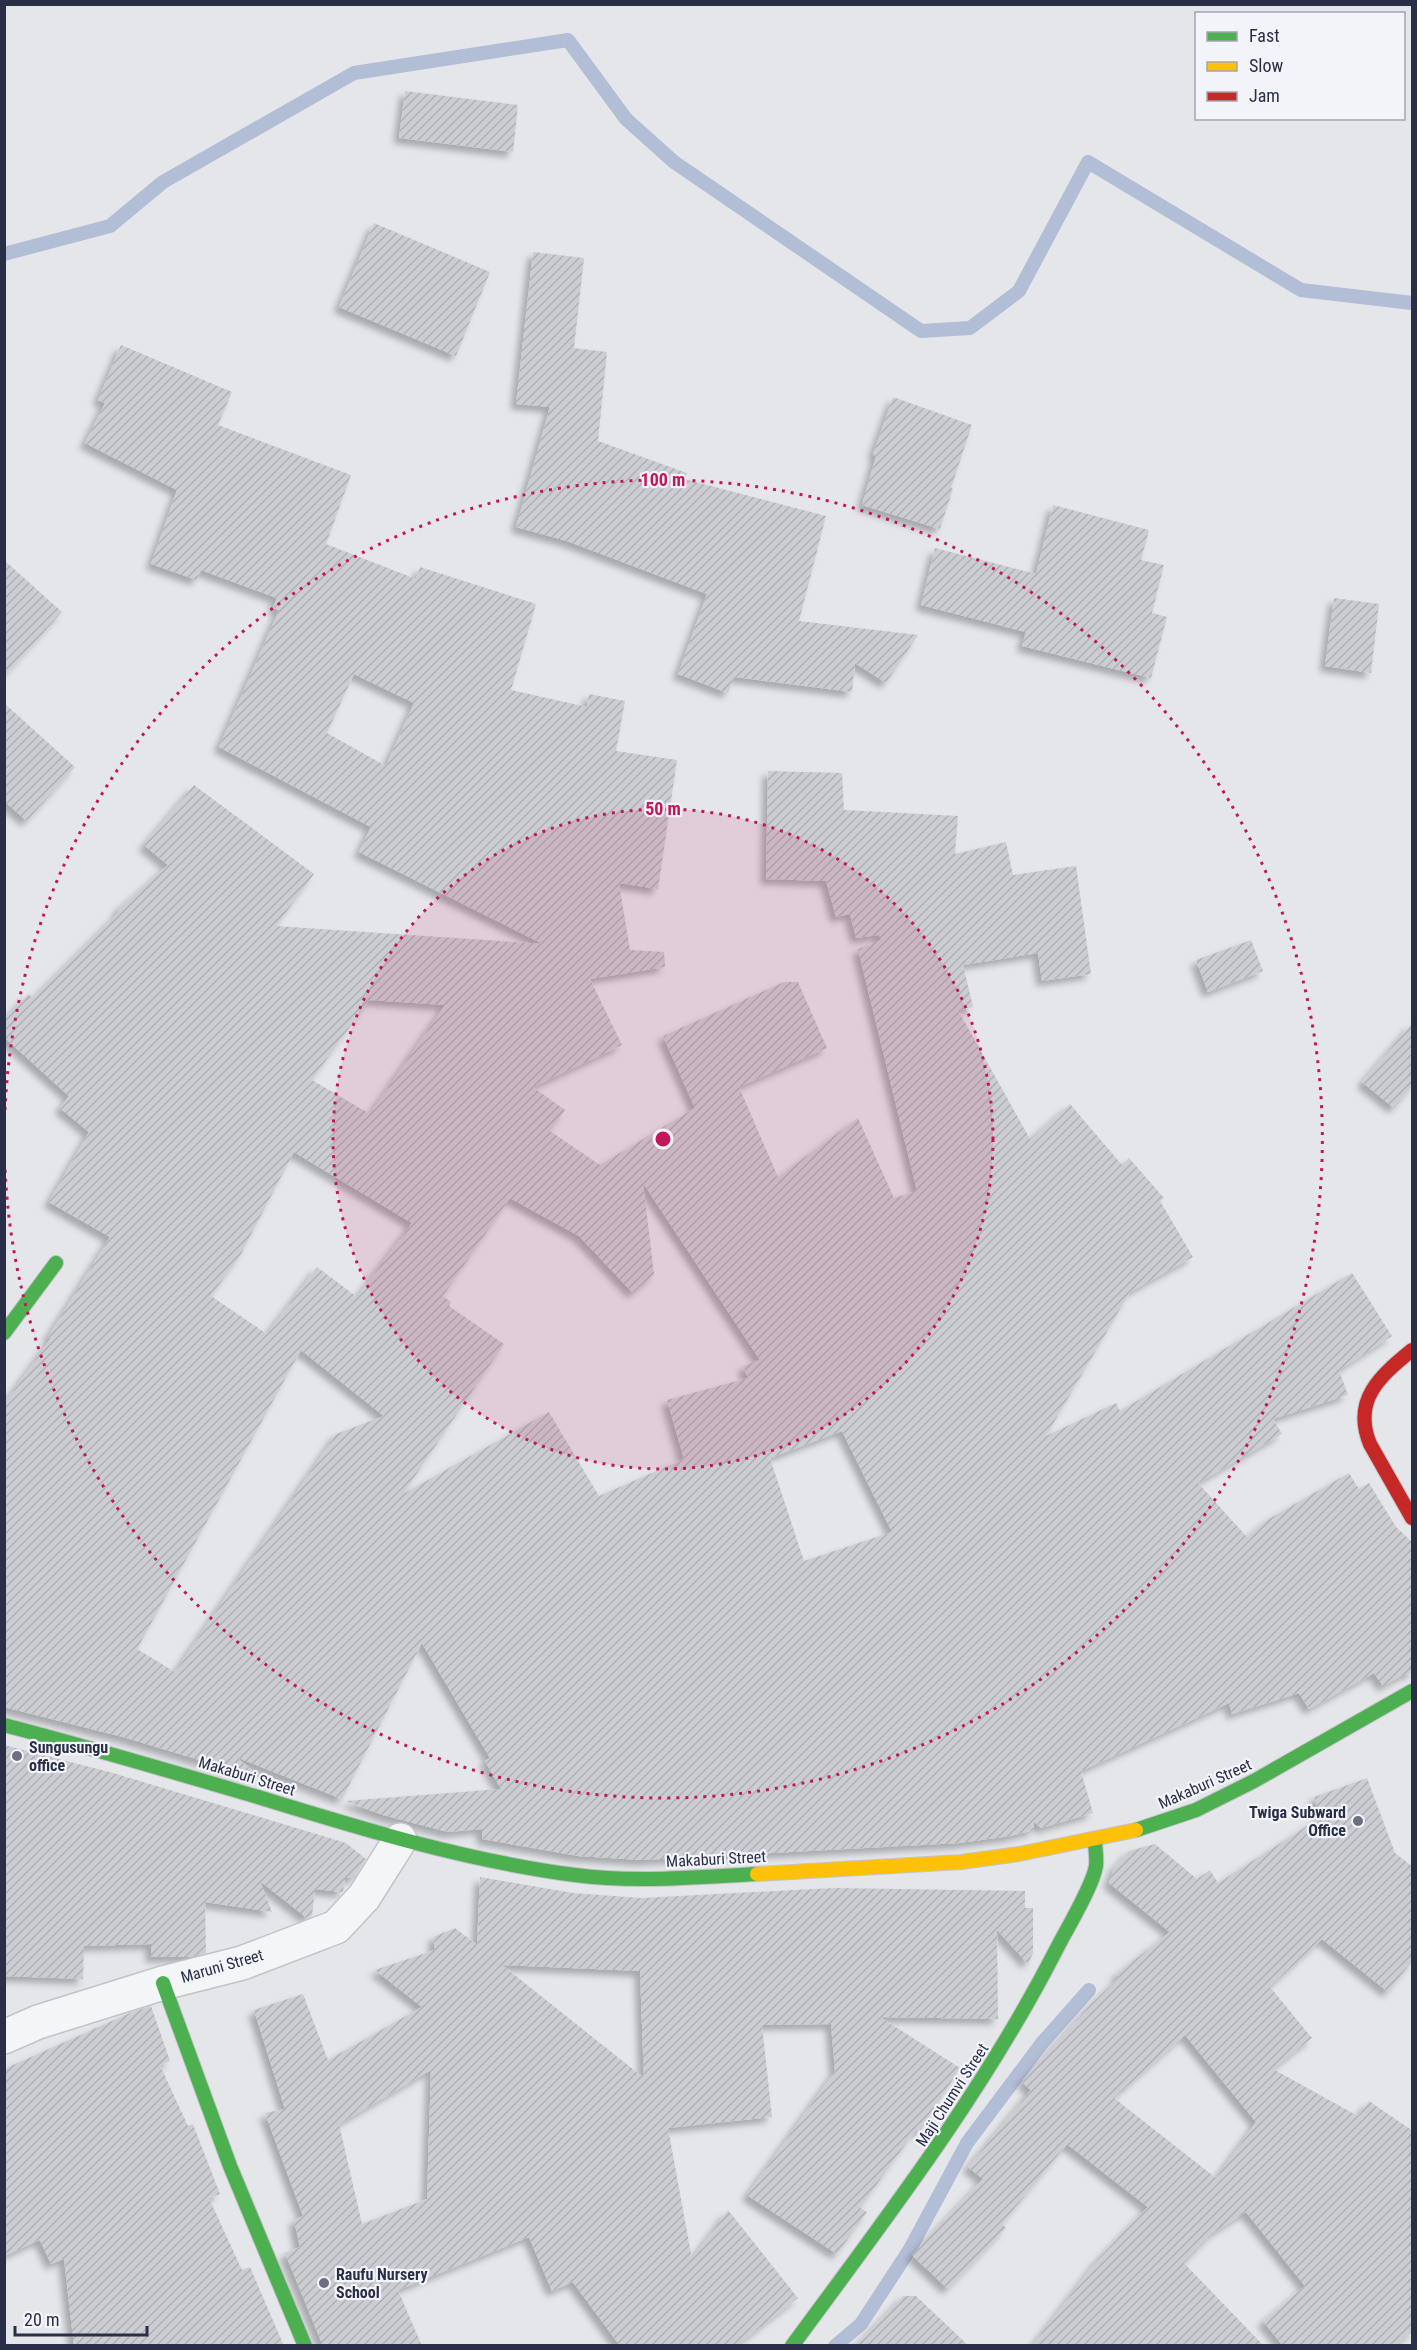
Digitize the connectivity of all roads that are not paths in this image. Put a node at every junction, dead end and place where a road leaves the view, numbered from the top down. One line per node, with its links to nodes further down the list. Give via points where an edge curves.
1 (56, 1263): 2 (street)
2 (4, 1333)
3 (1413, 1350): 4 (street, via 1379,1379 1363,1412 1363,1427 1376,1457)
4 (1413, 1518)
5 (1413, 1690): 7 (street, Makaburi Street, via 1196,1810 1145,1828)
6 (4, 1725): 8 (street, Makaburi Street, via 141,1761)
7 (1095, 1839): 8 (street, Makaburi Street, via 962,1862 642,1878 576,1875); 12 (street, Maji Chumvi Street, via 1096,1867 1084,1895 994,2062 935,2152)
8 (400, 1840): 9 (street, Maruni Street, via 364,1898 336,1928 242,1963)
9 (164, 1983): 10 (street, Maruni Street, via 38,2022); 11 (street, via 198,2084)
10 (4, 2037)
11 (305, 2346)
12 (792, 2346)

